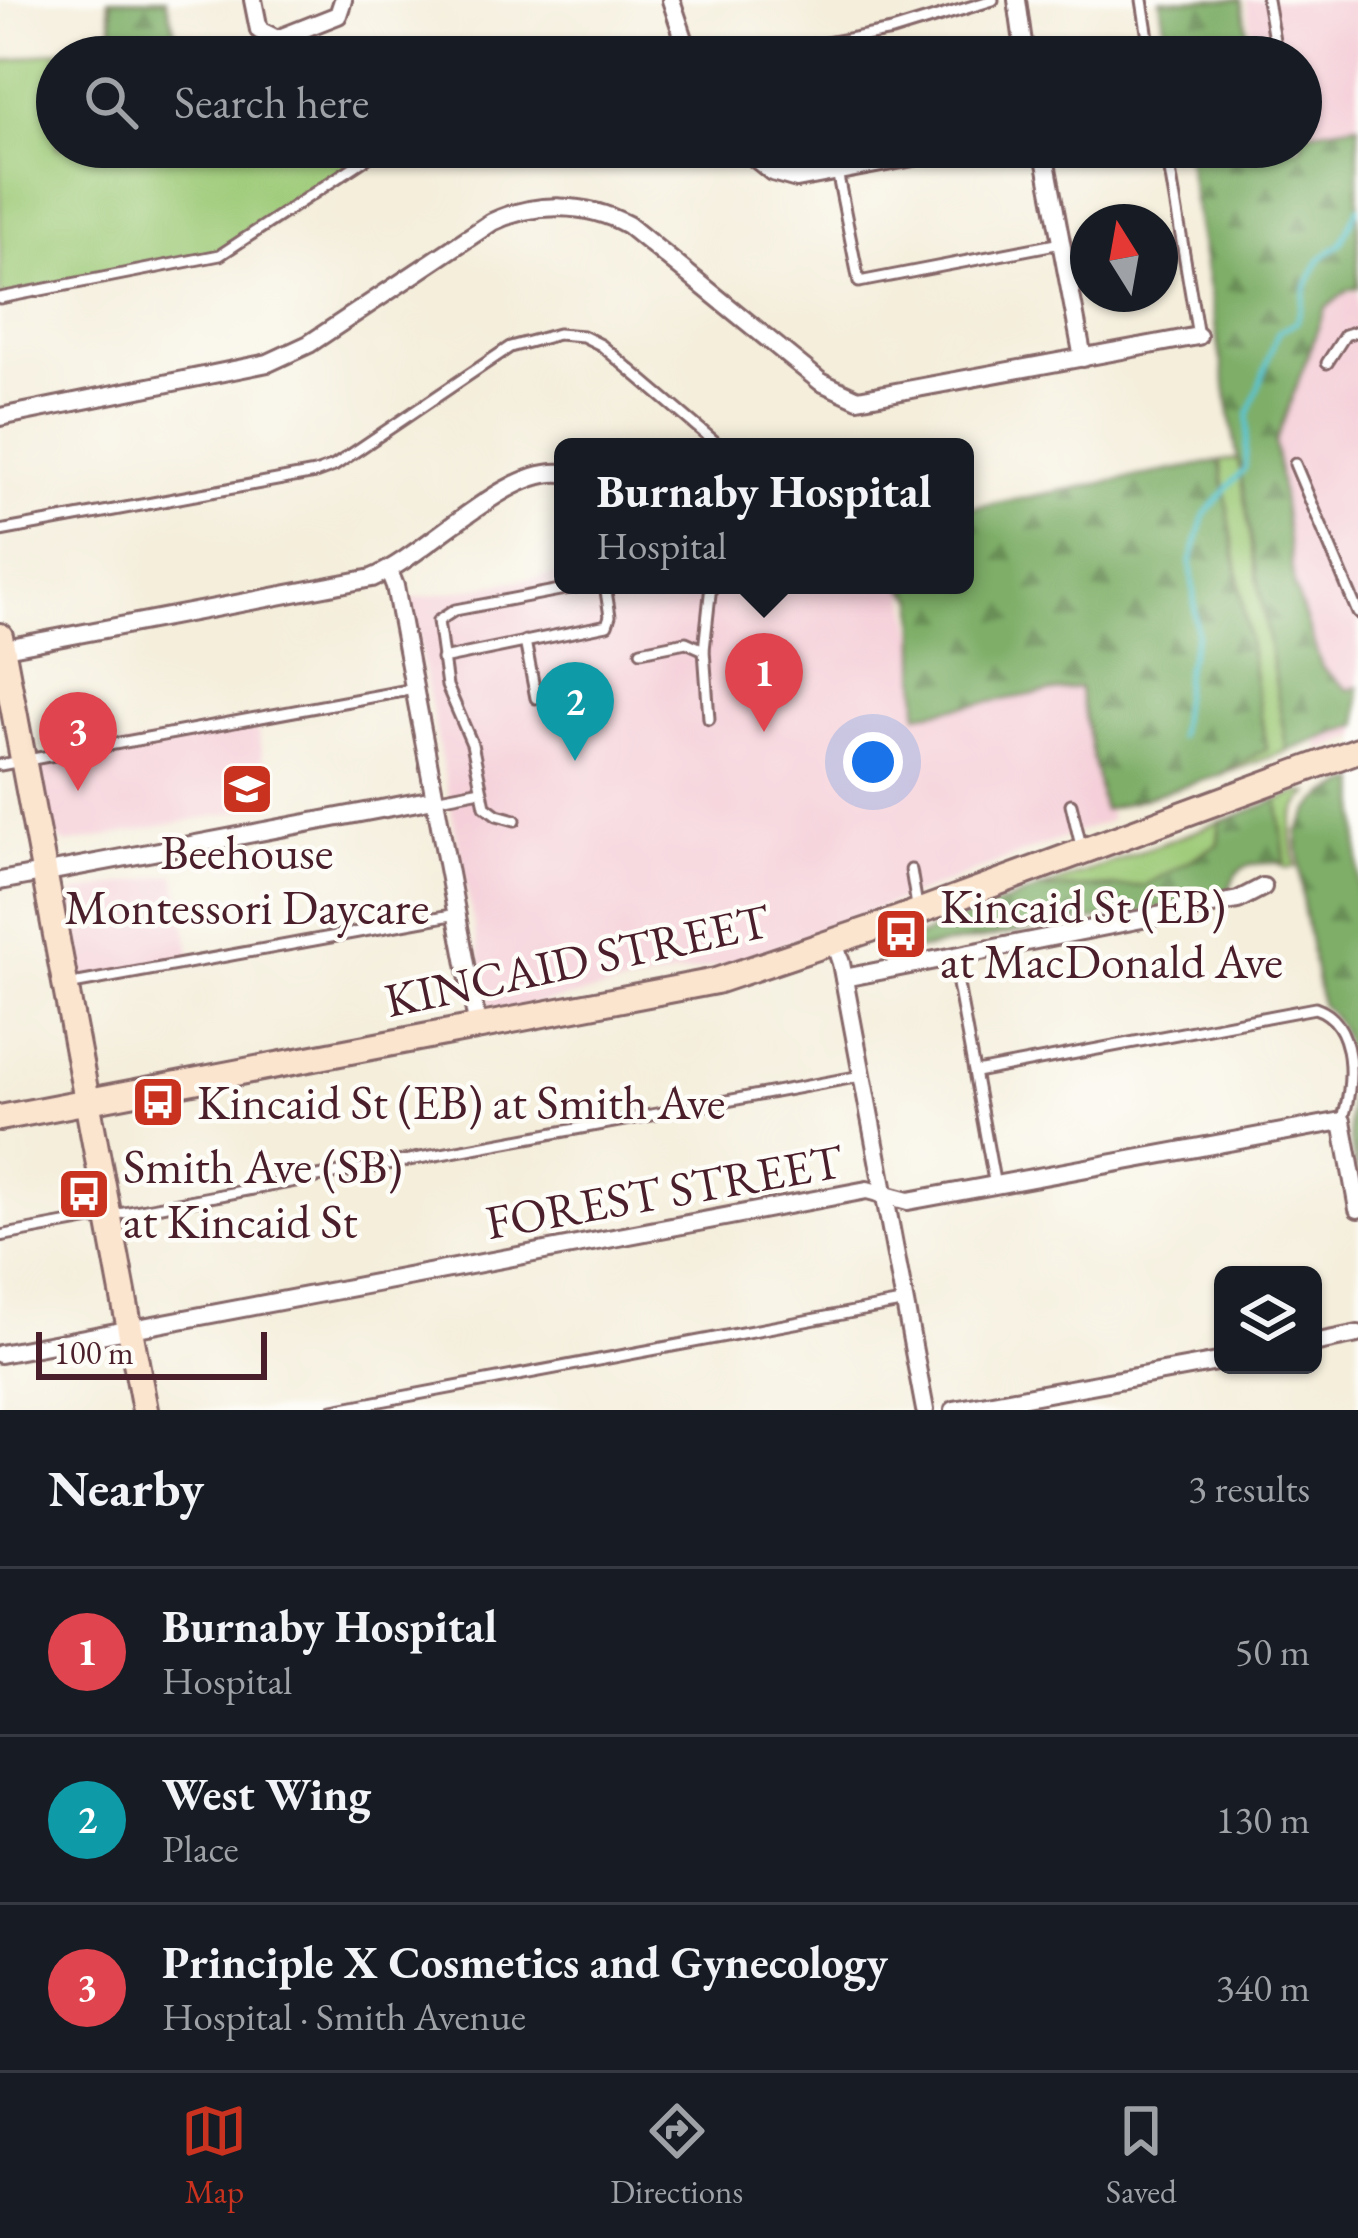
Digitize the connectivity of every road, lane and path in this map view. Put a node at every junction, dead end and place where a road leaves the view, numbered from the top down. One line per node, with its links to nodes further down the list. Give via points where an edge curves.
1 (253, 0): 10 (street, via 259,30)
2 (343, 0): 11 (street, via 338,14)
3 (671, 0): 12 (street)
4 (930, 0): 9 (lane)
5 (993, 0): 9 (lane)
6 (1017, 0): 14 (street)
7 (1142, 0): 15 (lane)
8 (1267, 0): 16 (lane)
9 (933, 17): 13 (lane)
10 (271, 36)
11 (284, 36)
12 (683, 36)
13 (865, 36)
14 (1022, 36)
15 (1148, 36)
16 (1273, 36)
17 (352, 168): 24 (lane, via 220,255)
18 (771, 168): 22 (street, via 804,178)
19 (853, 168): 22 (street)
20 (1047, 168): 23 (street)
21 (1170, 168): 26 (lane)
22 (837, 171): 23 (lane, via 859,282)
23 (1061, 243): 27 (street)
24 (0, 298)
25 (1358, 331): 28 (lane)
26 (1198, 336): 27 (street)
27 (1083, 358): 29 (street, via 848,397 628,225 589,209 559,208 492,222 268,364)
28 (1327, 363)
29 (0, 417)
30 (710, 438): 33 (lane, via 602,345 558,334 510,347 315,473)
31 (1295, 464): 38 (lane)
32 (554, 474): 34 (street, via 509,487)
33 (0, 531)
34 (388, 571): 40 (street); 44 (street)
35 (554, 591): 43 (lane, via 448,612 436,627)
36 (606, 594): 39 (lane, via 607,625)
37 (710, 594): 41 (lane)
38 (1358, 613)
39 (525, 641): 43 (lane); 45 (lane)
40 (1, 644): 48 (street)
41 (704, 650): 42 (lane, via 686,641); 46 (lane)
42 (640, 651)
43 (442, 659): 49 (lane)
44 (414, 689): 48 (lane); 50 (street)
45 (536, 698)
46 (710, 719)
47 (1358, 750): 53 (street, KINCAID STREET)
48 (11, 763): 55 (street)
49 (482, 790): 50 (lane); 52 (lane, via 485,806)
50 (434, 800): 55 (street); 59 (street)
51 (1071, 804): 53 (lane)
52 (515, 820)
53 (1083, 851): 58 (street, KINCAID STREET)
54 (911, 869): 58 (lane)
55 (44, 873): 56 (street); 63 (street)
56 (0, 881)
57 (1263, 887): 61 (street, via 1238,900)
58 (918, 911): 60 (street, KINCAID STREET)
59 (457, 914): 63 (lane); 64 (street)
60 (834, 942): 62 (street); 64 (street, KINCAID STREET, via 695,986)
61 (953, 957): 62 (street); 65 (lane)
62 (844, 978): 66 (street)
63 (65, 986): 67 (street)
64 (478, 1028): 67 (street, KINCAID STREET)
65 (976, 1072): 69 (lane, via 1315,1008 1334,1019 1345,1041 1350,1083); 70 (lane)
66 (861, 1076): 71 (street); 73 (lane)
67 (87, 1102): 68 (street, KINCAID STREET); 73 (street)
68 (0, 1118)
69 (1342, 1121): 70 (street, FOREST STREET); 72 (street)
70 (995, 1186): 71 (street, FOREST STREET)
71 (885, 1198): 75 (street); 76 (street, FOREST STREET, via 867,1190)
72 (1358, 1209)
73 (109, 1215): 74 (lane); 76 (street)
74 (0, 1236)
75 (905, 1302): 82 (lane); 83 (street)
76 (130, 1330): 79 (street, FOREST STREET); 81 (street)
77 (1358, 1334): 78 (street)
78 (1322, 1341)
79 (0, 1354)
80 (1214, 1362): 84 (street)
81 (145, 1410)
82 (333, 1410)
83 (925, 1410)
84 (954, 1410)

